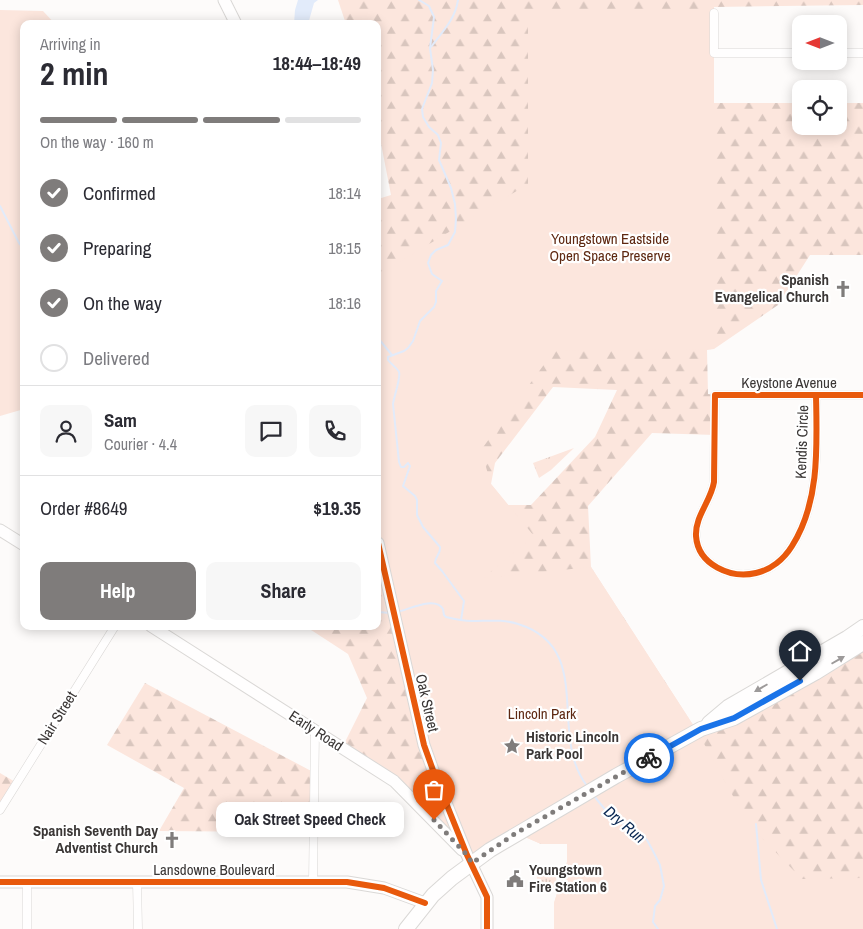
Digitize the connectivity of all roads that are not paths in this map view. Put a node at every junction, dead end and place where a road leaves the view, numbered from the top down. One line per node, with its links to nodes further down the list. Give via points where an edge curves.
1 (224, 0): 3 (street)
2 (714, 13): 4 (street, via 714,53)
3 (234, 20)
4 (792, 53)
5 (848, 53): 6 (street)
6 (863, 53)
7 (715, 395): 8 (street, Keystone Avenue); 8 (street, Kendis Circle, via 714,482 711,496 697,523 697,541 710,563 727,572 745,574 765,570 780,560 792,546 801,527 815,477)
8 (816, 395): 9 (street, Keystone Avenue)
9 (863, 395)
10 (0, 530): 11 (street)
11 (20, 542)
12 (381, 555): 20 (street, Oak Street, via 424,745)
13 (863, 626): 18 (highway, one-way to 18, via 728,708)
14 (112, 630): 19 (street, Nair Street)
15 (157, 630): 17 (street, Early Road)
16 (863, 643): 18 (highway, one-way to 16, via 734,718)
17 (316, 731): 20 (street, Early Road, via 394,782); 24 (street)
18 (699, 731): 20 (highway)
19 (0, 810)
20 (469, 859): 25 (highway); 29 (street, Oak Street, via 487,896)
21 (0, 882): 22 (street, Lansdowne Boulevard)
22 (28, 882): 23 (street, Lansdowne Boulevard); 26 (street)
23 (137, 882): 24 (street, Lansdowne Boulevard); 27 (street)
24 (313, 882): 25 (street, Lansdowne Boulevard, via 376,886)
25 (425, 902): 28 (highway)
26 (27, 929)
27 (138, 929)
28 (406, 929)
29 (488, 929)

